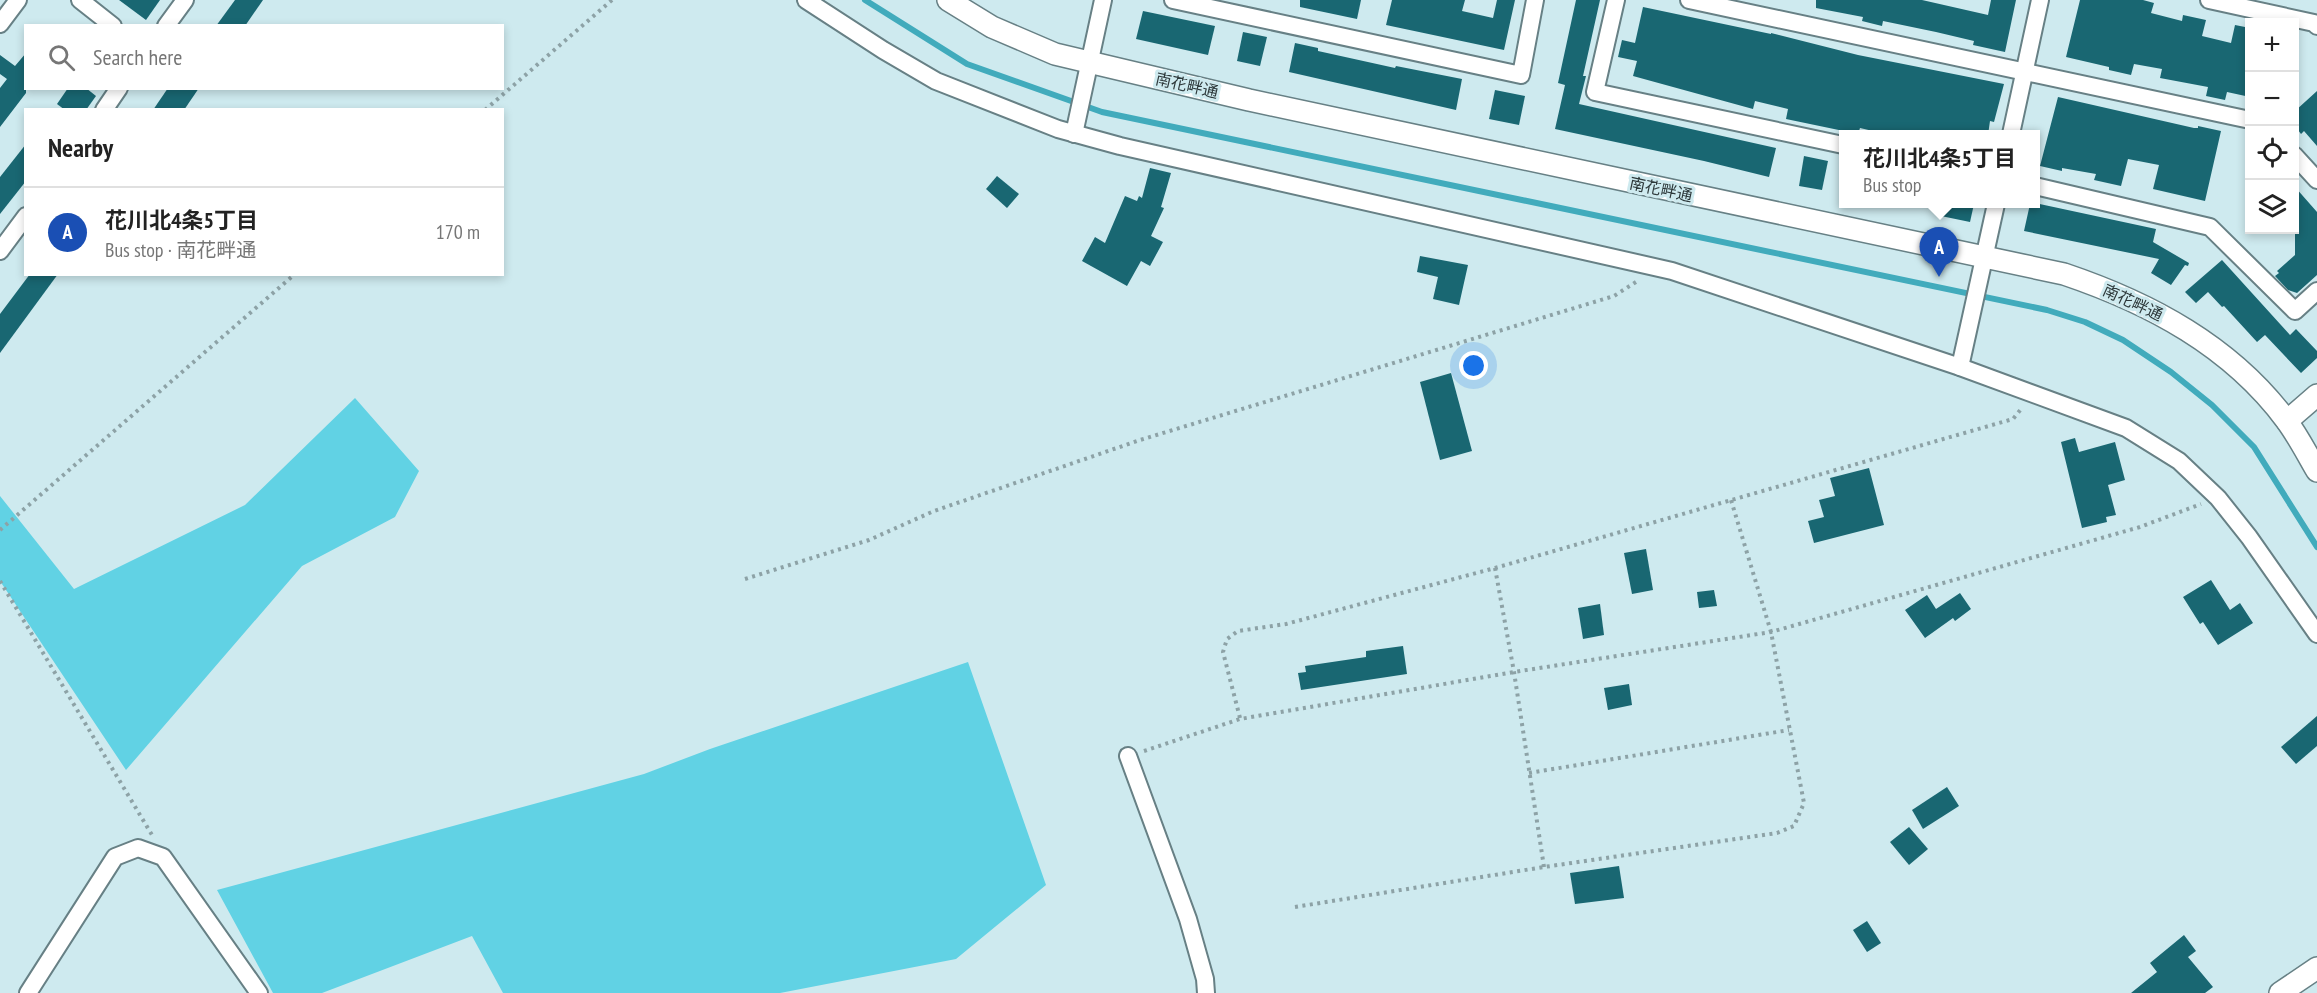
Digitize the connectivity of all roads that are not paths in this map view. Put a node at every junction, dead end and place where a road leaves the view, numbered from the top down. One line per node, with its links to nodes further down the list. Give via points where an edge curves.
1 (18, 0): 13 (street)
2 (80, 0): 14 (street)
3 (184, 0): 15 (street)
4 (806, 0): 23 (street, via 936,81)
5 (948, 0): 17 (street, 南花畔通, via 992,27 1055,54)
6 (1103, 0): 17 (street)
7 (1173, 0): 8 (street, via 1521,75)
8 (1535, 0)
9 (1616, 0): 24 (street, via 1595,92)
10 (1689, 0): 18 (street)
11 (2040, 0): 18 (street)
12 (2217, 1): 16 (street)
13 (0, 24)
14 (110, 24)
15 (167, 24)
16 (2317, 26)
17 (1090, 62): 23 (street); 31 (street, 南花畔通, via 1249,100)
18 (2024, 72): 21 (street); 22 (street)
19 (119, 90): 20 (street)
20 (105, 108)
21 (2245, 119)
22 (2012, 130)
23 (1074, 134): 33 (street, via 1657,268)
24 (1839, 144)
25 (2299, 160): 26 (street)
26 (2317, 180)
27 (2040, 187): 32 (street, via 2210,227 2295,311)
28 (1995, 208): 31 (street)
29 (24, 219): 30 (street)
30 (0, 251)
31 (1984, 257): 33 (street); 35 (street, 南花畔通, via 2064,274 2142,304 2192,332 2234,364)
32 (2317, 291)
33 (1960, 367): 37 (street, via 2126,428 2179,462 2218,498)
34 (2317, 395): 35 (street)
35 (2287, 421): 36 (street, 南花畔通)
36 (2317, 471)
37 (2317, 633)
38 (1128, 756): 42 (street, via 1188,919)
39 (2317, 968): 43 (street)
40 (28, 993): 41 (street, via 115,857 138,848 163,857)
41 (259, 993)
42 (1206, 993)
43 (2280, 993)

